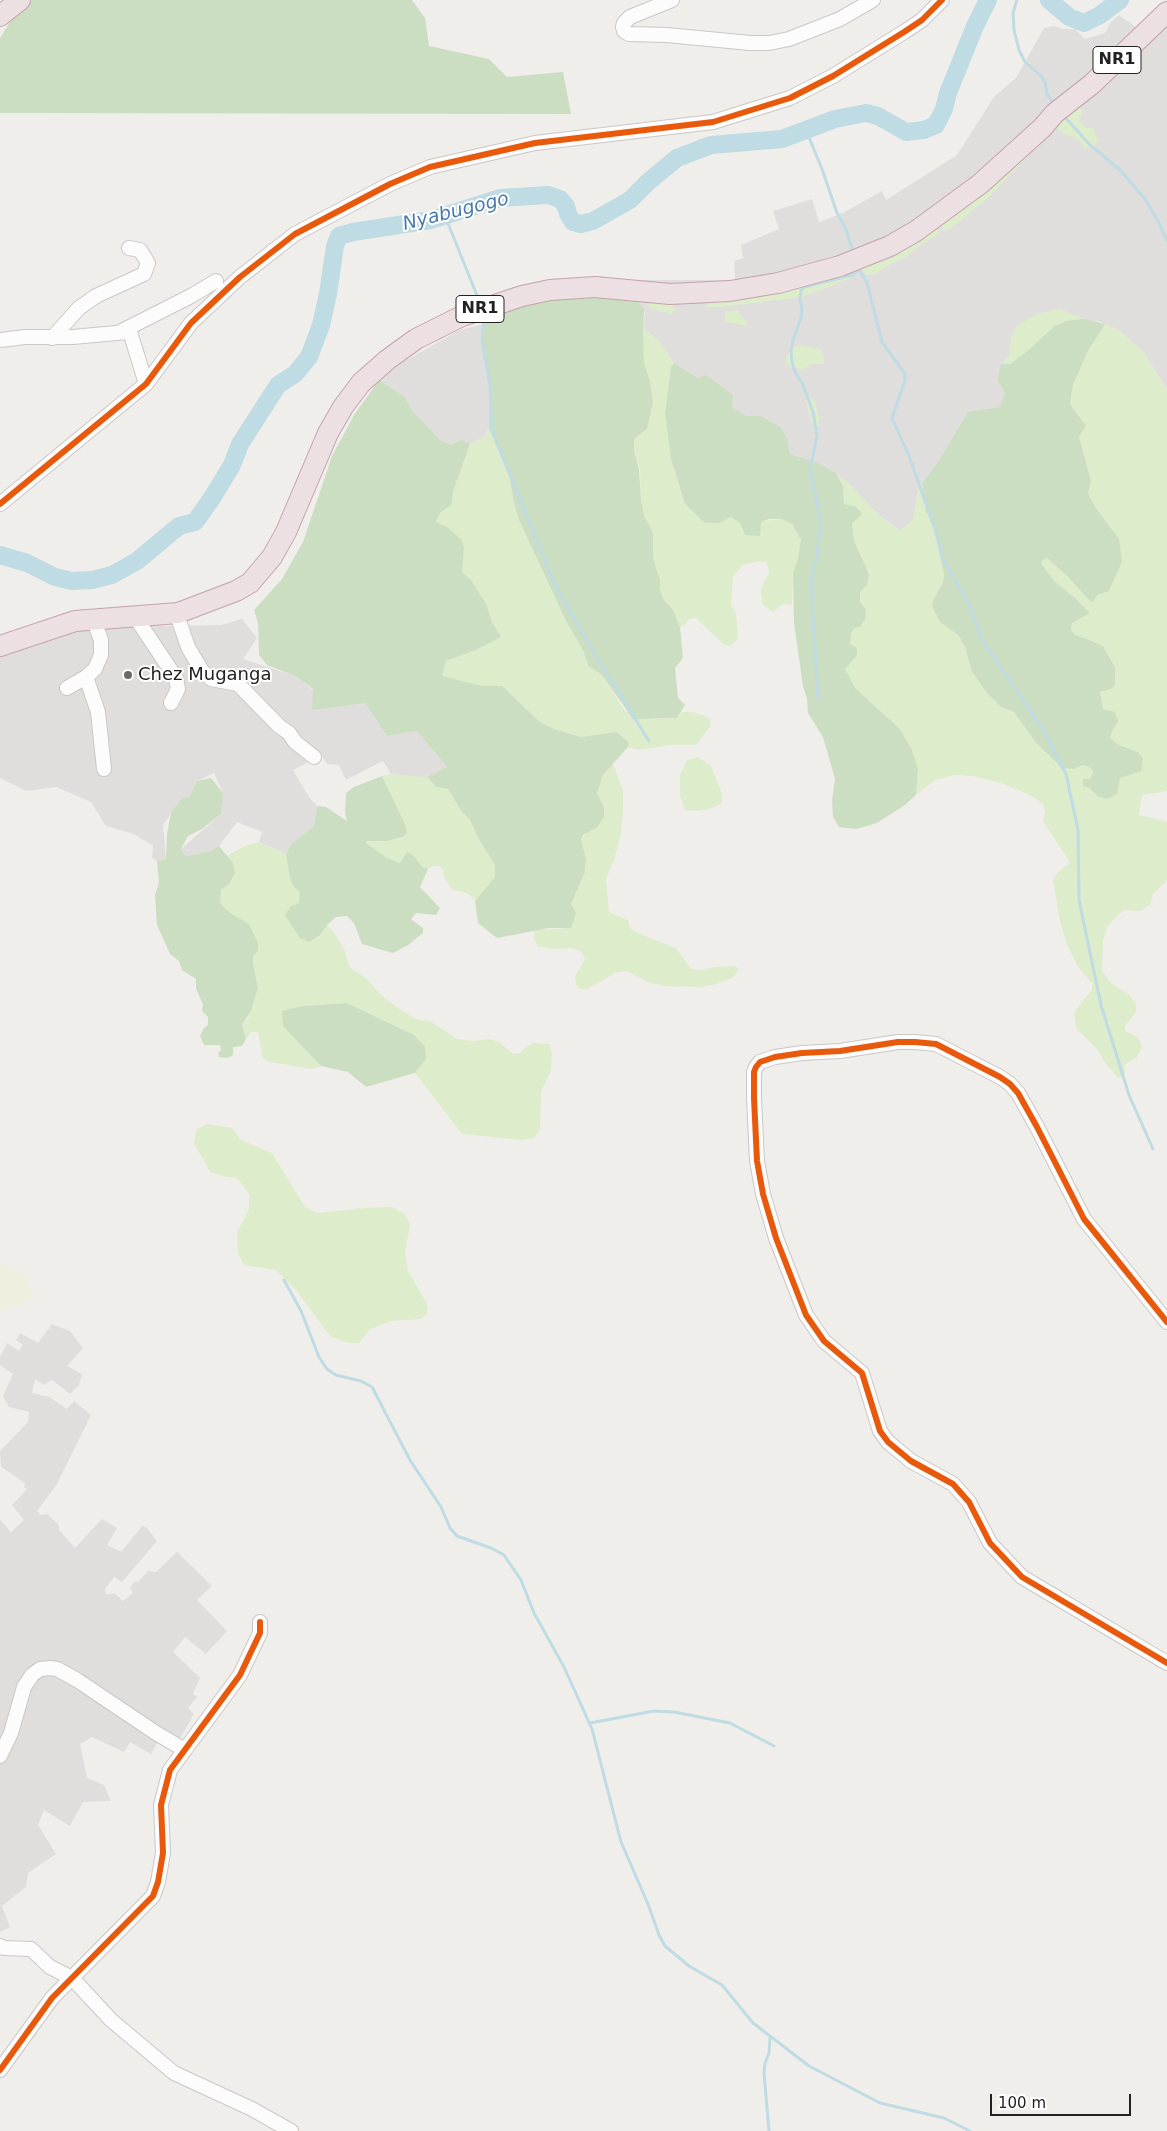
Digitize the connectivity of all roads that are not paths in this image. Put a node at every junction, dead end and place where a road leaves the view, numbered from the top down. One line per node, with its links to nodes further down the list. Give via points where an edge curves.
1 (20, 0): 6 (highway)
2 (672, 0): 3 (street, via 630,18 624,23 624,31 750,44 769,43 789,39 840,19)
3 (873, 0)
4 (942, 0): 12 (street, via 916,24 833,76 790,98 713,122 608,133 498,150 430,167 390,184 295,234 240,277 191,323)
5 (1167, 12): 14 (highway, NR1, via 980,184 916,231 882,250 840,266 778,283 701,294 656,294 595,288 550,290 481,308 416,339 360,383 344,407 316,460 286,532 261,572 236,591)
6 (0, 16)
7 (130, 248): 10 (street, via 140,250 148,263 144,274 78,308)
8 (216, 281): 9 (street)
9 (120, 332): 10 (street); 12 (street, via 131,335)
10 (52, 338): 11 (street)
11 (0, 340)
12 (146, 384): 13 (street)
13 (0, 504)
14 (178, 612): 15 (highway, NR1); 21 (street, via 188,647 202,671 211,680 238,684)
15 (134, 615): 16 (highway, NR1); 20 (street, via 176,678 178,689)
16 (94, 618): 17 (highway, NR1, via 75,621); 18 (street, via 101,640 101,655 95,670)
17 (0, 646)
18 (86, 677): 19 (street); 22 (street, via 98,712)
19 (67, 688)
20 (171, 703)
21 (314, 757)
22 (104, 768)
23 (1167, 1322): 25 (street, via 1084,1219 1023,1102 1010,1084 1000,1077 943,1047 915,1042 802,1053 760,1062 756,1067 757,1161 776,1238 806,1316 824,1341 862,1373 880,1431 911,1461 953,1484 969,1502 990,1543 1022,1577)
24 (260, 1622): 26 (street, via 260,1633 240,1675)
25 (1167, 1663)
26 (185, 1750): 27 (street, via 78,1680 50,1668 40,1669 24,1687 11,1733); 29 (street, via 170,1770 161,1805 163,1854 153,1896)
27 (0, 1756)
28 (0, 1946): 29 (street, via 31,1949 50,1967)
29 (72, 1978): 30 (street, via 52,1998); 31 (street, via 111,2020 174,2073)
30 (0, 2070)
31 (291, 2131)

